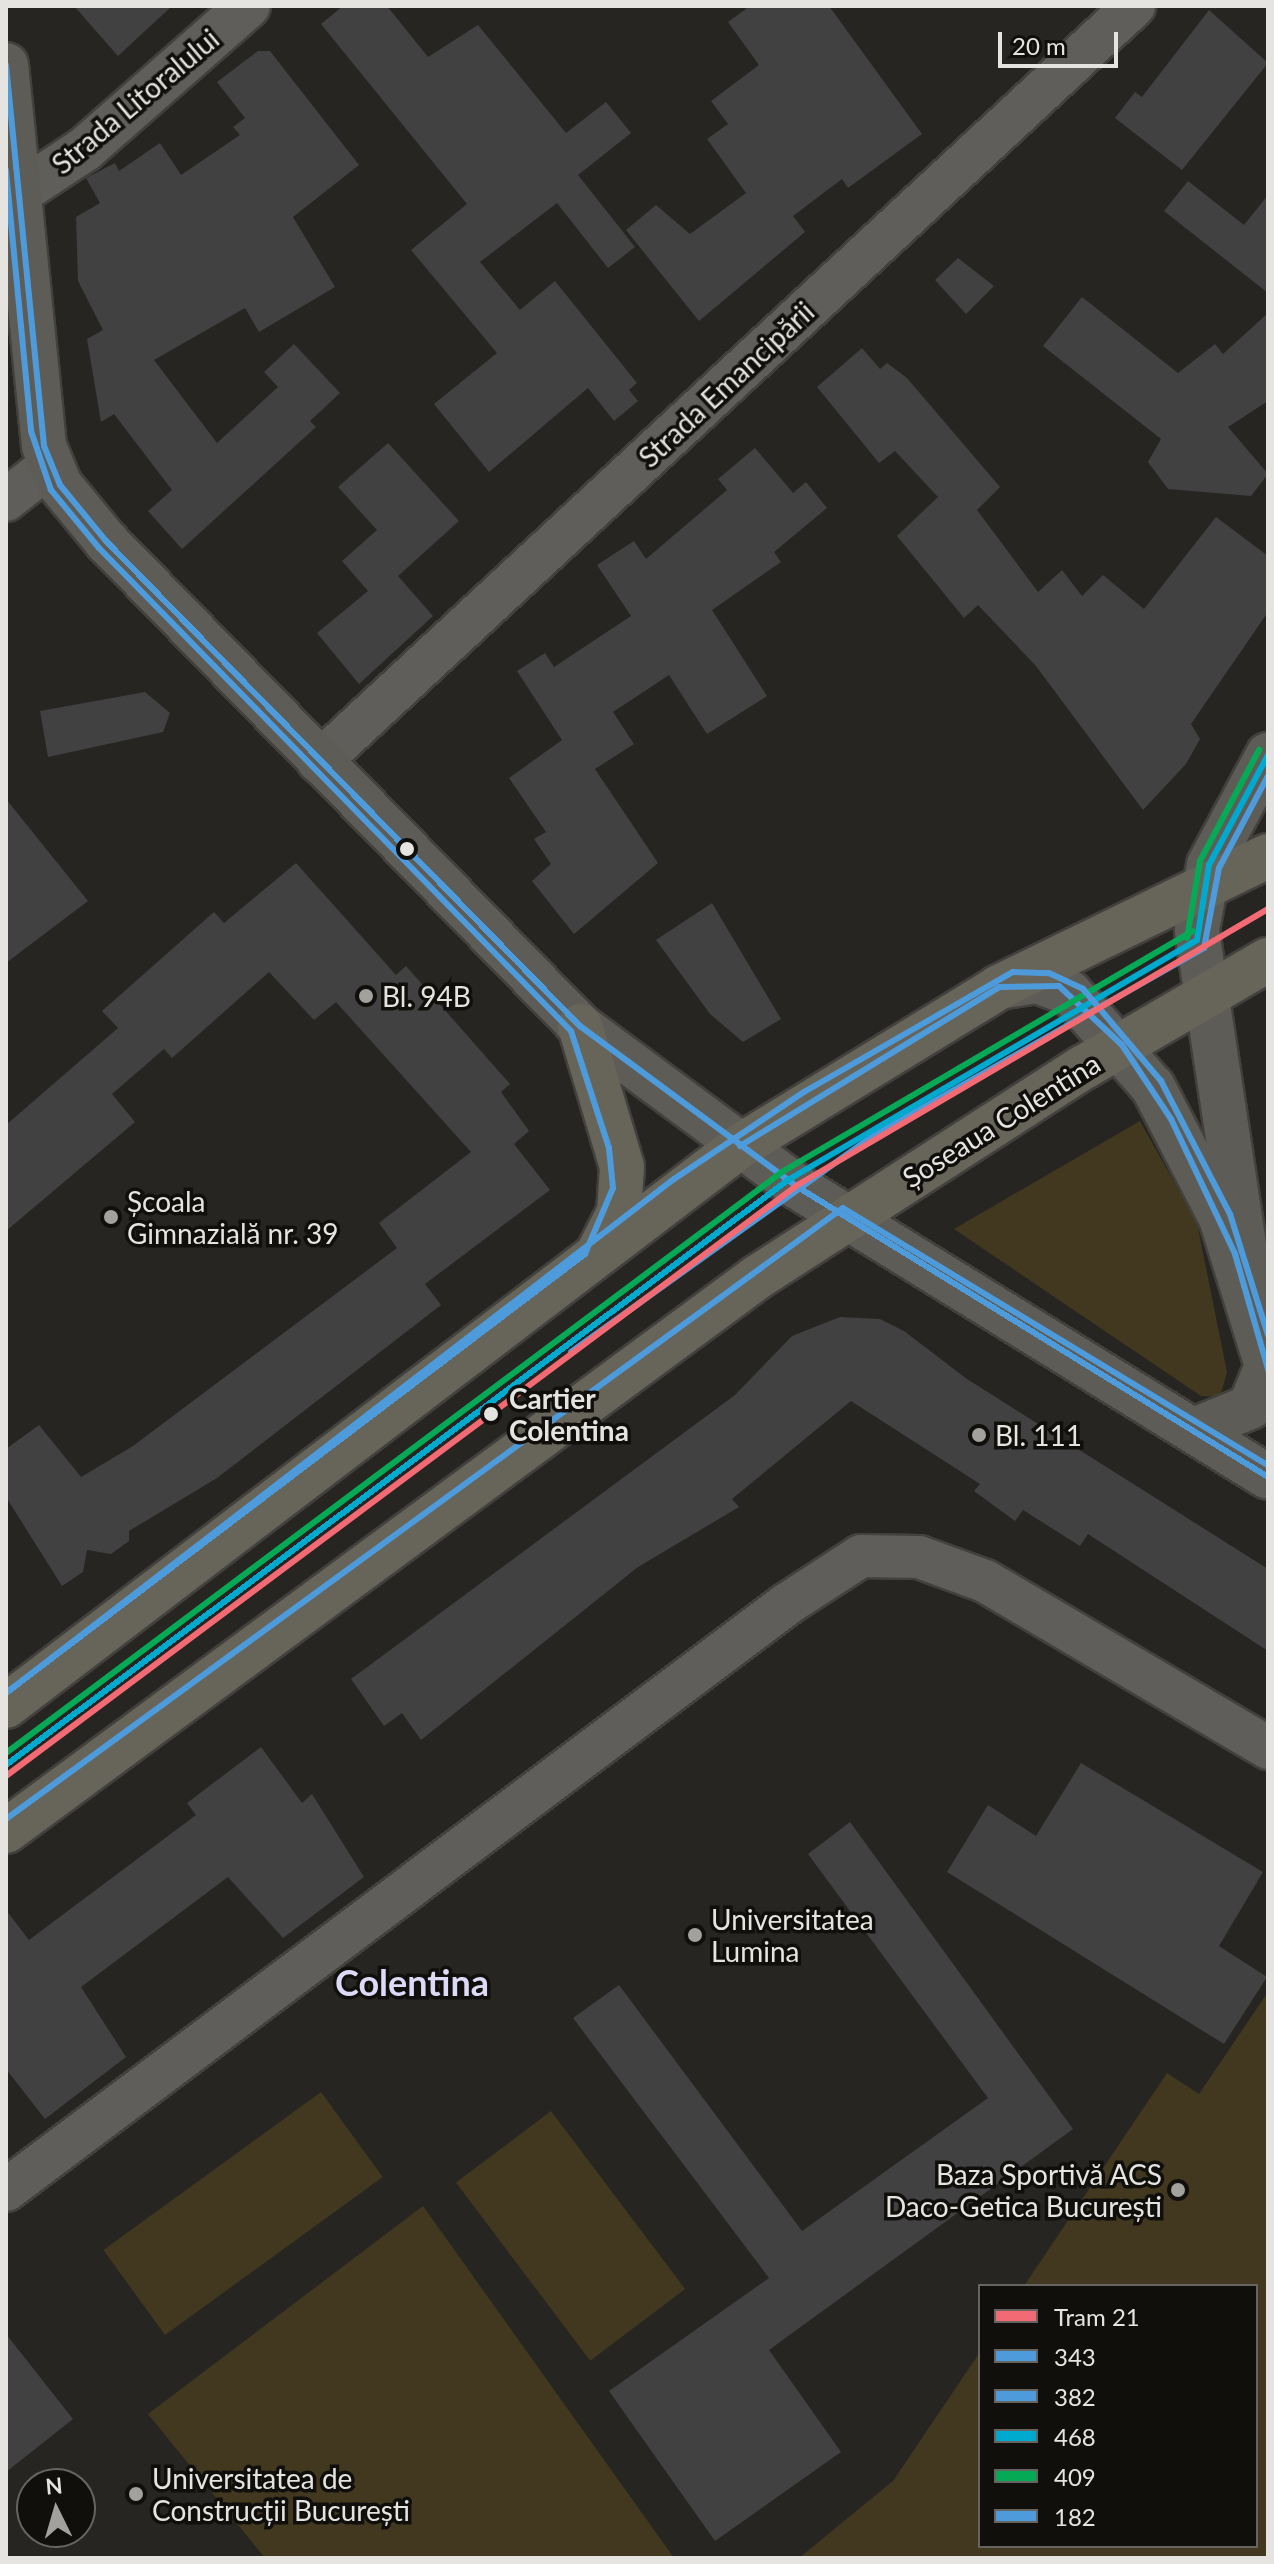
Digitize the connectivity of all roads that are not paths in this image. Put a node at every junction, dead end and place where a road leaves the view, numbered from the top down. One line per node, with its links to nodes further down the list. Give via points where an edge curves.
1 (248, 6): 4 (street, Strada Litoralului, via 85,149)
2 (1134, 6): 9 (street, Strada Emancipării)
3 (6, 65): 4 (main road)
4 (20, 192): 5 (main road)
5 (15, 240): 6 (main road)
6 (49, 466): 7 (street); 9 (main road, via 106,541)
7 (6, 500)
8 (1268, 755): 11 (main road)
9 (319, 762): 15 (main road)
10 (1268, 856): 11 (main road)
11 (1202, 887): 13 (main road); 14 (main road, via 1197,930)
12 (1268, 960): 14 (main road, Șoseaua Colentina)
13 (999, 987): 16 (main road, via 1026,981 1059,986); 17 (main road)
14 (1207, 996): 16 (main road, Șoseaua Colentina); 20 (main road)
15 (580, 1026): 17 (main road); 19 (main road, via 622,1167 619,1212)
16 (1122, 1045): 18 (main road, Șoseaua Colentina); 20 (main road, via 1206,1184)
17 (740, 1146): 18 (main road); 19 (main road)
18 (845, 1218): 22 (main road); 26 (main road, Șoseaua Colentina)
19 (593, 1260): 24 (main road)
20 (1261, 1313): 21 (main road)
21 (1267, 1368): 22 (main road, via 1250,1407)
22 (1194, 1430): 23 (main road)
23 (1268, 1477)
24 (6, 1706)
25 (1268, 1748): 27 (street, via 985,1581 919,1557 861,1556 775,1612)
26 (6, 1831)
27 (6, 2190)

